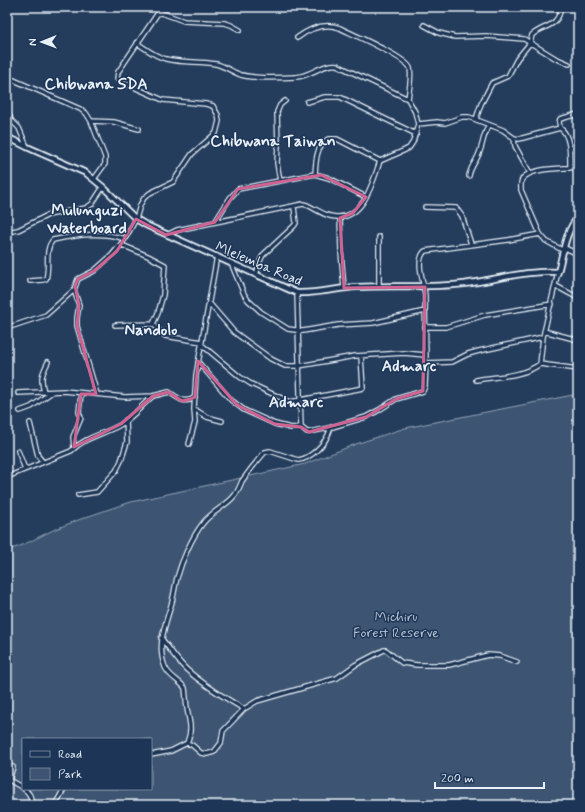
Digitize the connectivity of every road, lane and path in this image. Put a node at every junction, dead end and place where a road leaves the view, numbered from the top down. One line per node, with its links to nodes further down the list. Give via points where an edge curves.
1 (162, 7): 3 (street)
2 (561, 7): 8 (street, via 557,21 533,34)
3 (159, 12): 5 (street, via 184,21 228,24); 7 (street)
4 (424, 25): 8 (street, via 454,37 486,36 521,39)
5 (240, 30)
6 (297, 38): 11 (street, via 312,28 332,26 396,56 410,68)
7 (136, 43): 11 (street, via 166,59 219,65 247,76 303,76 328,65 337,65); 42 (street, via 118,72 118,80 163,100 209,104 216,110 219,121 216,133 192,154 173,182 144,198)
8 (530, 43): 9 (street); 16 (street, via 508,76 492,83)
9 (569, 64)
10 (7, 77): 17 (street, via 80,109)
11 (408, 99): 18 (street)
12 (285, 101): 35 (street, via 277,112 277,159)
13 (307, 102): 22 (street, via 325,97 340,97)
14 (7, 108): 25 (street)
15 (578, 114): 20 (street, via 560,120)
16 (476, 120): 18 (street, via 465,116 445,123); 19 (street)
17 (91, 122): 21 (street, via 114,122); 34 (street, via 106,160)
18 (418, 124): 22 (street)
19 (489, 125): 24 (street, via 503,130); 33 (street)
20 (560, 128): 24 (street, via 525,138); 27 (street)
21 (139, 129)
22 (416, 134): 28 (street, via 408,148)
23 (7, 137): 25 (street, Mlelemba Road)
24 (514, 138): 31 (street, via 515,146)
25 (27, 147): 34 (street, Mlelemba Road, via 81,170)
26 (578, 147): 27 (street)
27 (570, 148): 30 (street)
28 (380, 161): 32 (street, via 338,140 328,139 320,146); 37 (street)
29 (578, 167): 30 (street)
30 (570, 168): 31 (street)
31 (530, 173): 45 (street, via 522,180 521,186)
32 (314, 174): 35 (street); 37 (street, via 329,178)
33 (469, 176)
34 (94, 179): 36 (street, Mlelemba Road)
35 (280, 181): 43 (street, via 238,189)
36 (103, 187): 42 (street, Mlelemba Road); 44 (street, via 92,204 86,208 48,215 18,230)
37 (366, 198): 40 (street, via 353,213)
38 (294, 207): 40 (street, via 305,204 328,215); 43 (street); 56 (street, via 296,223 263,255)
39 (425, 207): 49 (street, via 456,208 462,216)
40 (340, 217): 61 (street)
41 (578, 218): 51 (street, via 570,229)
42 (136, 219): 46 (street, Mlelemba Road); 48 (street)
43 (215, 222): 46 (street)
44 (7, 232)
45 (540, 234): 49 (street); 51 (street)
46 (166, 235): 53 (street, Mlelemba Road)
47 (379, 237): 58 (street)
48 (125, 240): 50 (street); 57 (street, via 99,234 53,240 48,252 46,279)
49 (471, 244): 60 (street, via 425,251 420,262)
50 (122, 245): 62 (street, via 94,271 78,279); 68 (street, via 165,265 163,295)
51 (564, 250): 52 (street); 55 (street)
52 (578, 254)
53 (216, 256): 54 (street, Mlelemba Road); 65 (street)
54 (231, 263): 56 (street, Mlelemba Road); 72 (street, via 244,294 252,304 284,328)
55 (558, 272): 59 (street); 60 (street, Mlelemba Road, via 535,272 466,284)
56 (256, 275): 63 (street, Mlelemba Road)
57 (30, 281)
58 (378, 286): 60 (street, Mlelemba Road); 61 (street, Mlelemba Road)
59 (556, 286): 64 (street); 66 (street)
60 (425, 287): 67 (street)
61 (344, 288): 63 (street, Mlelemba Road)
62 (74, 290): 71 (street, via 46,315); 90 (street, via 80,305 77,326)
63 (297, 293): 72 (street)
64 (578, 298)
65 (209, 303): 76 (street); 83 (street, via 231,329 271,359 285,366)
66 (552, 304): 70 (street, via 485,315 446,327); 73 (street)
67 (425, 311): 70 (street); 72 (street, via 373,323)
68 (153, 324): 69 (street); 76 (street, via 165,336)
69 (115, 325)
70 (425, 327): 77 (street)
71 (7, 328)
72 (297, 331): 83 (street)
73 (544, 331): 74 (street); 75 (street)
74 (543, 337): 81 (street, via 479,350 452,362); 82 (street)
75 (578, 340)
76 (202, 344): 80 (street); 93 (street, via 251,384 290,402)
77 (425, 355): 78 (street, via 404,353); 81 (street)
78 (361, 356): 83 (street); 93 (street, via 363,388)
79 (48, 362): 87 (street, via 42,374)
80 (198, 362): 92 (street); 99 (street, via 231,400 244,410 275,424 291,428)
81 (426, 363): 100 (street, via 423,391 396,399 366,417)
82 (540, 364): 84 (street); 85 (street, via 523,372)
83 (299, 366): 93 (street)
84 (578, 369)
85 (476, 380)
86 (53, 391): 87 (street); 89 (street); 95 (street, via 31,407)
87 (44, 392): 88 (street)
88 (18, 393)
89 (81, 394): 90 (street); 102 (street, via 81,418 73,437)
90 (97, 394): 91 (street)
91 (152, 396): 92 (street, via 169,392 185,401); 96 (street)
92 (195, 396): 94 (street)
93 (301, 400): 99 (street)
94 (194, 409): 97 (street, via 207,417); 101 (street, via 195,422)
95 (20, 411)
96 (126, 420): 102 (street); 107 (street, via 127,442 116,471 97,492)
97 (222, 421)
98 (30, 423): 104 (street, via 38,456)
99 (301, 427): 100 (street, via 307,432)
100 (329, 428): 108 (street, via 328,434 316,451 302,460 270,451 264,452 236,494 203,522 180,568)
101 (189, 444)
102 (74, 447): 104 (street, via 71,451)
103 (18, 451): 105 (street)
104 (43, 462): 105 (street)
105 (25, 469): 106 (street)
106 (7, 477)
107 (78, 495)
108 (161, 638): 110 (street, via 186,670); 111 (street, via 164,666 185,688 191,725)
109 (517, 662): 110 (street, via 488,655 449,665 406,664 384,650 337,678 257,701)
110 (244, 709): 111 (street, via 224,731 221,742 214,752 201,753)
111 (187, 743): 112 (street, via 171,751)
112 (152, 755)
113 (12, 768): 114 (street)
114 (8, 777): 115 (street, via 10,782)
115 (22, 787)
116 (26, 790): 118 (street, via 30,794)
117 (63, 790): 119 (street)
118 (31, 805)
119 (55, 805)

